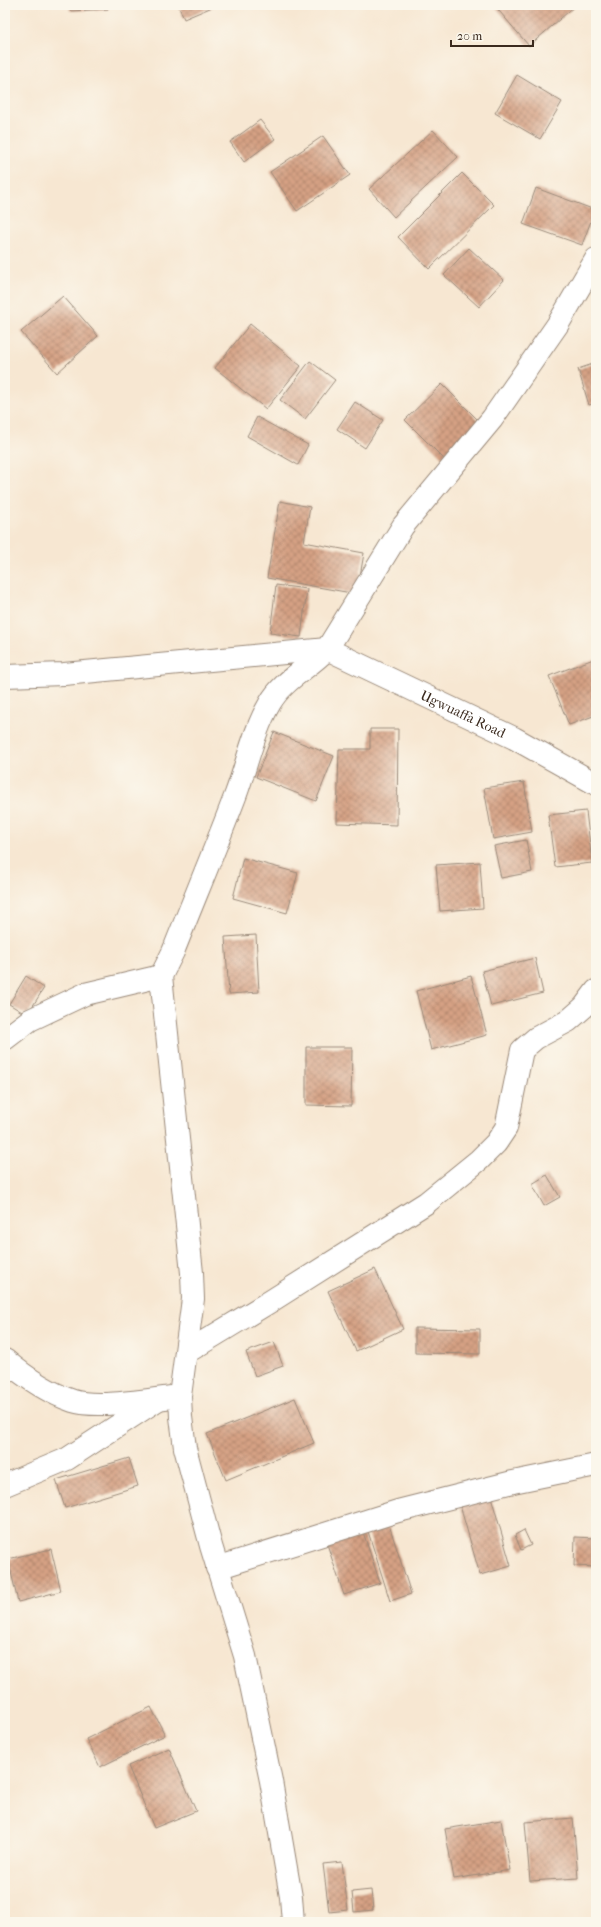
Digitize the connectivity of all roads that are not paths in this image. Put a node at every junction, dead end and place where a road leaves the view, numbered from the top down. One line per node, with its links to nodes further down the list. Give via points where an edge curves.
1 (596, 259): 2 (street, via 558,324 492,419 403,526)
2 (327, 649): 3 (street, via 64,674); 4 (street, Ugwuaffa Road, via 514,738); 5 (street, via 314,663 282,688 270,702 236,794)
3 (5, 676)
4 (596, 784)
5 (161, 976): 7 (street, via 85,994 30,1020); 8 (street, via 192,1273 193,1298)
6 (596, 991): 8 (street, via 584,1007 568,1020 536,1038 522,1050 506,1128 496,1143 479,1160 426,1203)
7 (5, 1039)
8 (187, 1352): 10 (street)
9 (5, 1360): 10 (street, via 19,1372 74,1401 96,1404)
10 (170, 1397): 12 (street, via 67,1459); 13 (street)
11 (596, 1465): 13 (street, via 513,1482 398,1511)
12 (5, 1485)
13 (217, 1568): 14 (street, via 245,1656 271,1781)
14 (293, 1922)

